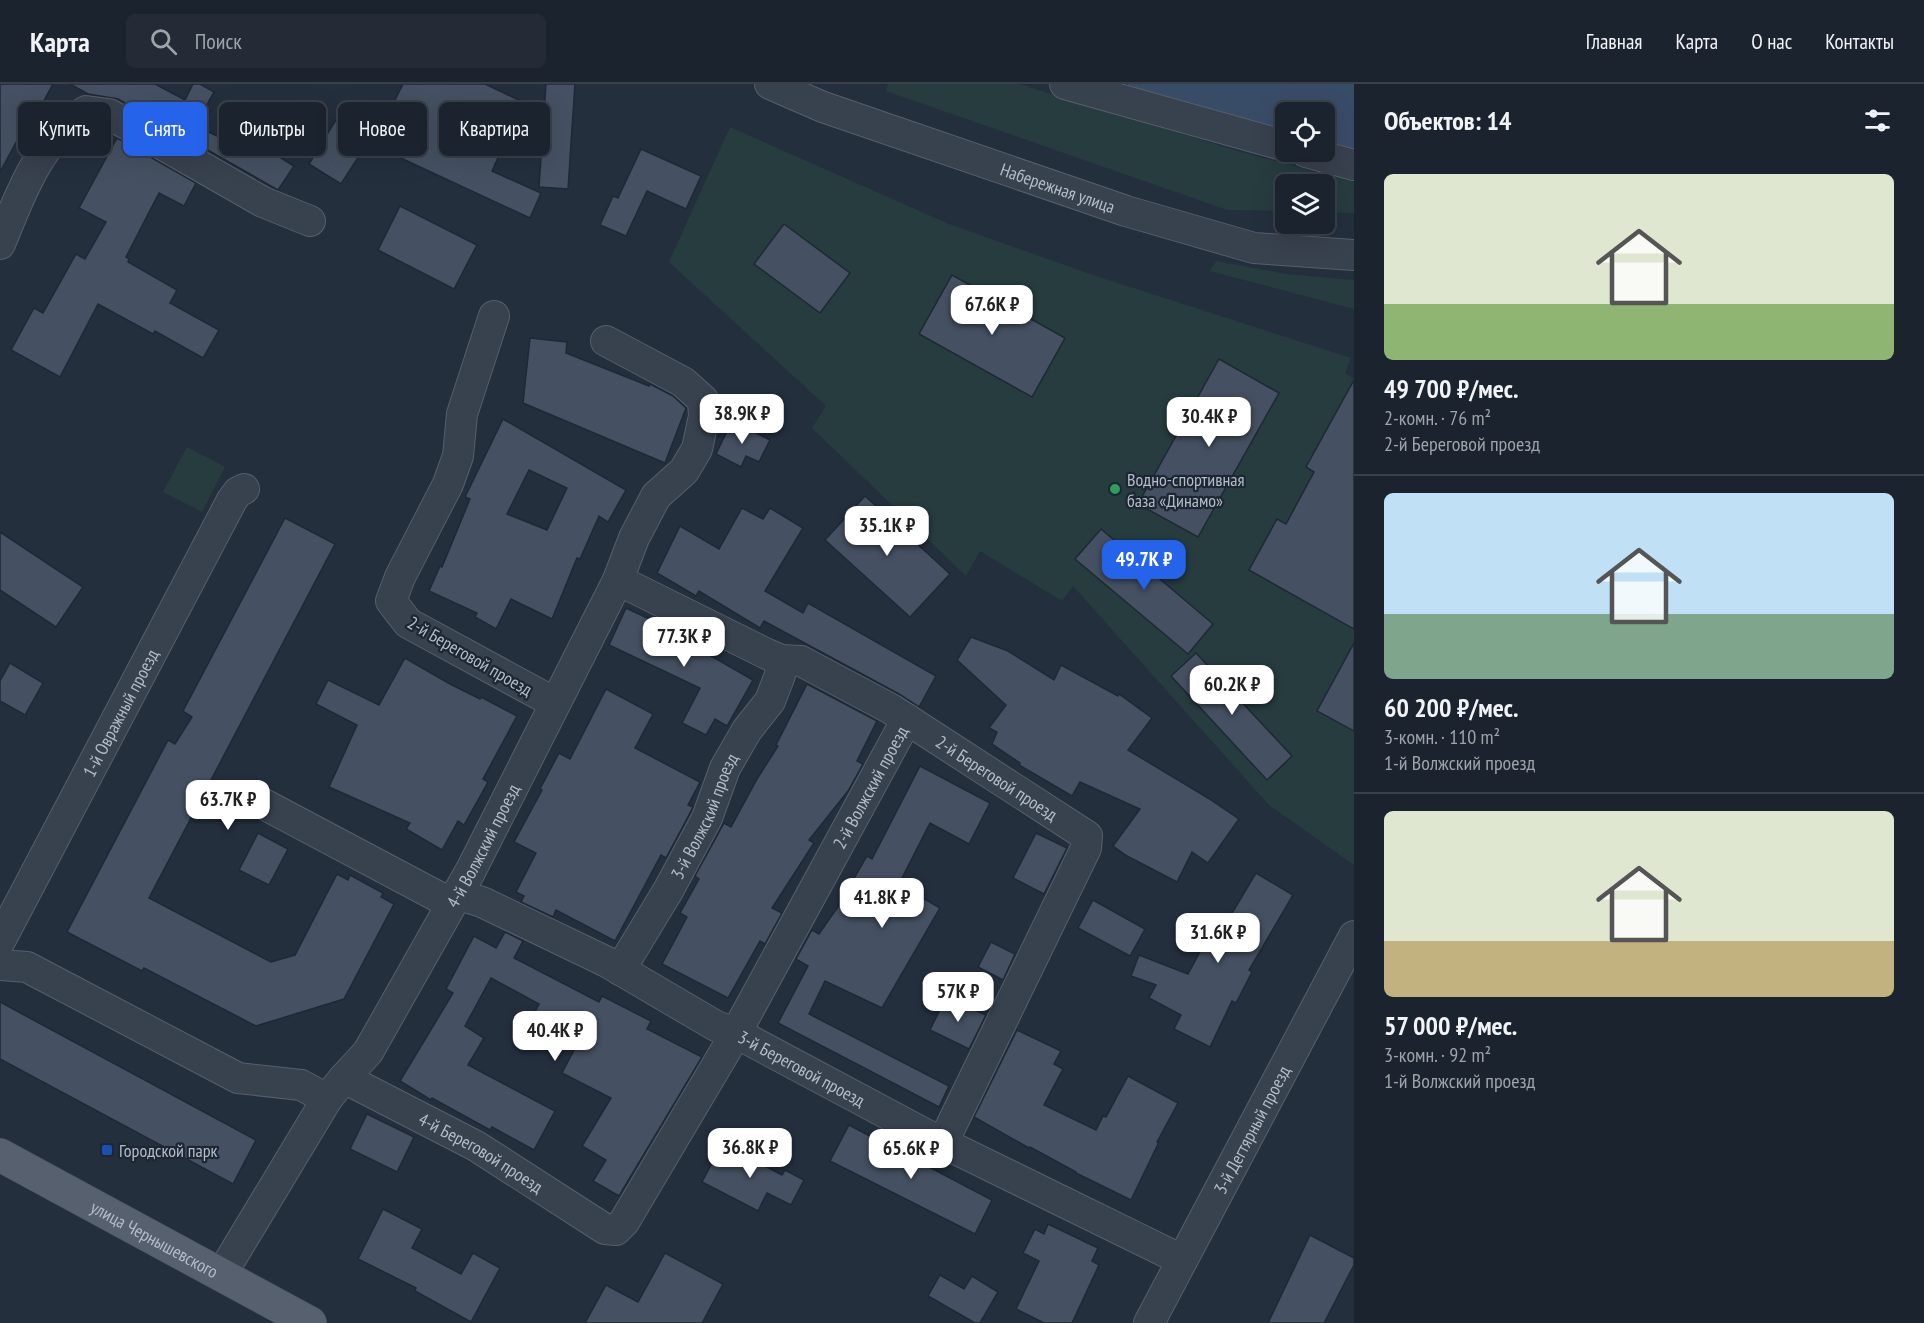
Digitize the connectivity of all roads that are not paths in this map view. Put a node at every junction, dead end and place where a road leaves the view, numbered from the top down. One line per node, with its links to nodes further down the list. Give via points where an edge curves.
1 (770, 84): 8 (street, Набережная улица, via 823,107 1135,214 1254,248)
2 (1065, 84): 3 (street)
3 (1275, 143)
4 (1335, 160): 5 (street)
5 (1354, 165)
6 (310, 221): 7 (street, via 263,202 109,114 86,111 70,121 52,141 24,184)
7 (0, 244)
8 (1354, 255)
9 (494, 316): 14 (street, 2-й Береговой проезд, via 462,414 459,456 391,602 408,623)
10 (606, 340): 12 (street, 4-й Волжский проезд, via 683,382 703,400 704,416 697,449 684,471 656,496)
11 (244, 489): 19 (street, 1-й Овражный проезд, via 232,500)
12 (618, 580): 13 (street, 2-й Береговой проезд); 14 (street, 4-й Волжский проезд)
13 (781, 660): 15 (street, 2-й Береговой проезд, via 801,661); 21 (street, 3-й Волжский проезд, via 770,701 731,758 707,818)
14 (555, 703): 17 (street, 4-й Волжский проезд)
15 (907, 719): 22 (street, 2-й Волжский проезд); 24 (street, 2-й Береговой проезд, via 1087,836 1086,848)
16 (256, 800): 17 (street, 3-й Береговой проезд)
17 (453, 899): 21 (street, 3-й Береговой проезд, via 482,902); 23 (street, 4-й Волжский проезд, via 368,1052)
18 (1354, 936): 27 (street, 3-й Дегтярный проезд)
19 (0, 941)
20 (0, 965): 23 (street, 4-й Береговой проезд, via 27,967 238,1078)
21 (620, 970): 22 (street, 3-й Береговой проезд, via 716,1026)
22 (736, 1033): 24 (street, 3-й Береговой проезд); 26 (street, 2-й Волжский проезд)
23 (335, 1089): 26 (street, 4-й Береговой проезд, via 476,1146 605,1229); 28 (street, 4-й Волжский проезд)
24 (942, 1142): 27 (street, 3-й Береговой проезд)
25 (0, 1155): 28 (main road, улица Чернышевского)
26 (616, 1230)
27 (1182, 1260): 30 (street, 3-й Дегтярный проезд)
28 (221, 1275): 29 (main road, улица Чернышевского)
29 (310, 1323)
30 (1149, 1323)

